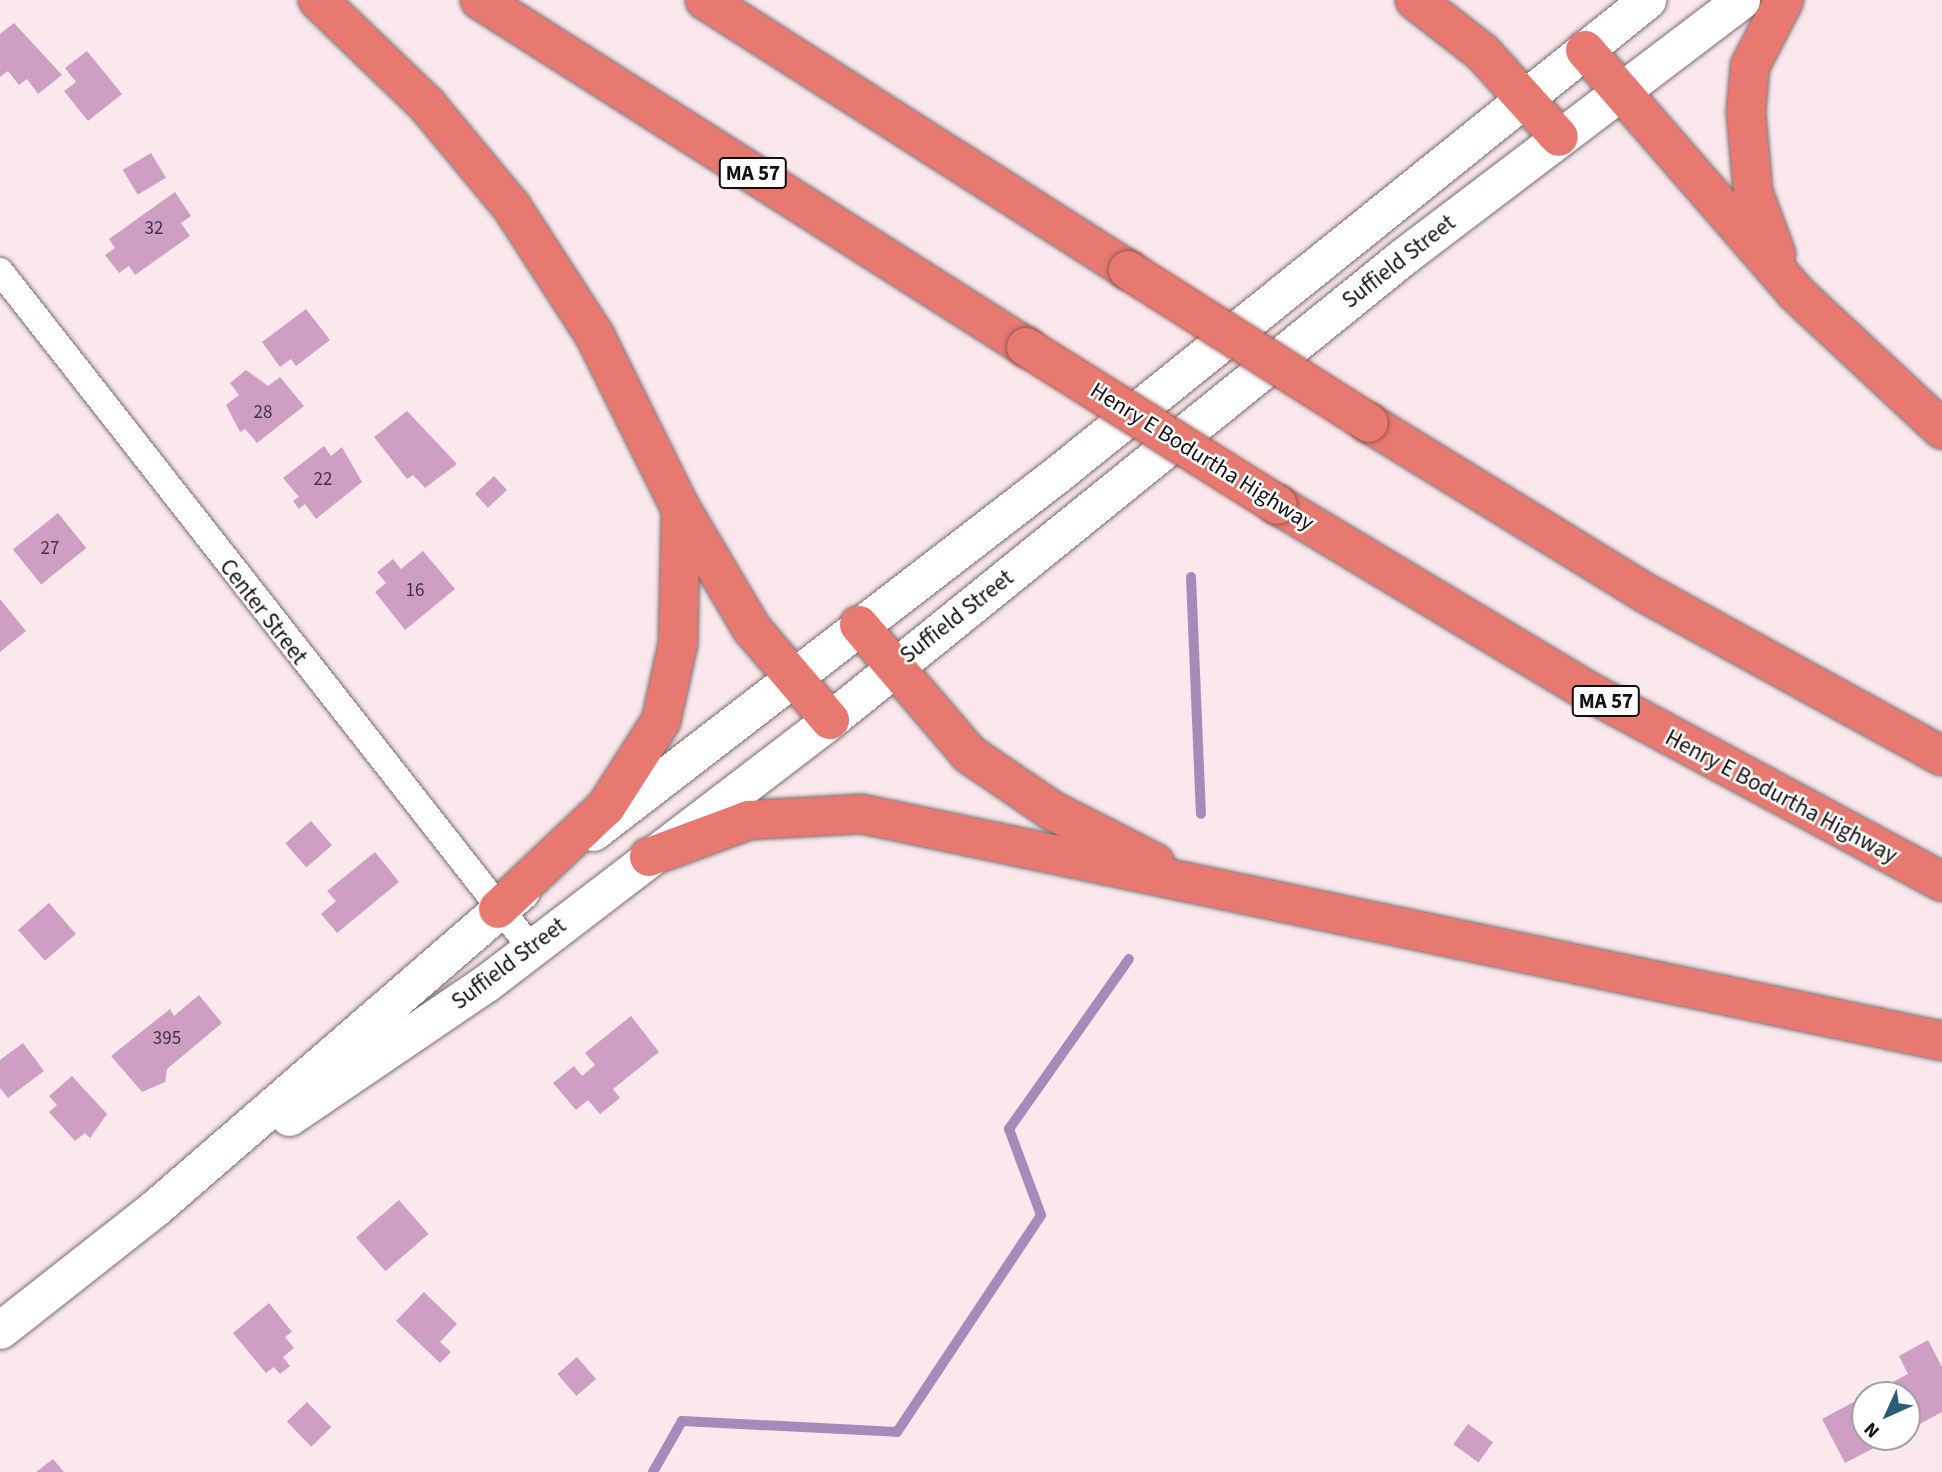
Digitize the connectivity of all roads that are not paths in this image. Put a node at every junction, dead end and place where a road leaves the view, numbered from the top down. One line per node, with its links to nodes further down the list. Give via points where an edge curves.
1 (318, 0): 15 (highway, via 427,105 511,206 595,335)
2 (480, 0): 22 (highway, Henry E Bodurtha Highway / MA 57, bridge, via 1278,505 1651,727)
3 (705, 0): 20 (highway, bridge, via 1648,595)
4 (1415, 0): 10 (highway, via 1483,53)
5 (1647, 0): 8 (main road, Suffield Street)
6 (1741, 0): 9 (main road, Suffield Street)
7 (1784, 0): 13 (highway, via 1750,66 1746,136 1761,219)
8 (1585, 50): 9 (highway); 10 (main road, Suffield Street)
9 (1621, 90): 11 (main road, Suffield Street); 13 (highway)
10 (1524, 99): 11 (highway); 16 (main road, Suffield Street)
11 (1559, 137): 17 (main road, Suffield Street)
12 (0, 271): 24 (street, Center Street)
13 (1796, 293): 14 (highway)
14 (1942, 429)
15 (681, 509): 18 (highway, via 752,629); 24 (highway, via 678,644 661,721 606,807)
16 (859, 625): 17 (highway); 18 (main road, Suffield Street)
17 (891, 668): 19 (main road, Suffield Street); 23 (highway, via 995,774 1097,836)
18 (792, 676): 19 (highway); 24 (main road, Suffield Street)
19 (830, 720): 21 (main road, Suffield Street)
20 (1942, 755)
21 (649, 857): 23 (highway, via 749,820 862,814); 25 (main road, Suffield Street)
22 (1942, 882)
23 (1218, 891): 26 (highway)
24 (498, 909): 25 (street, Center Street); 27 (main road, Suffield Street)
25 (531, 948): 27 (main road, Suffield Street)
26 (1942, 1041)
27 (155, 1208): 28 (main road, Suffield Street)
28 (0, 1330)

